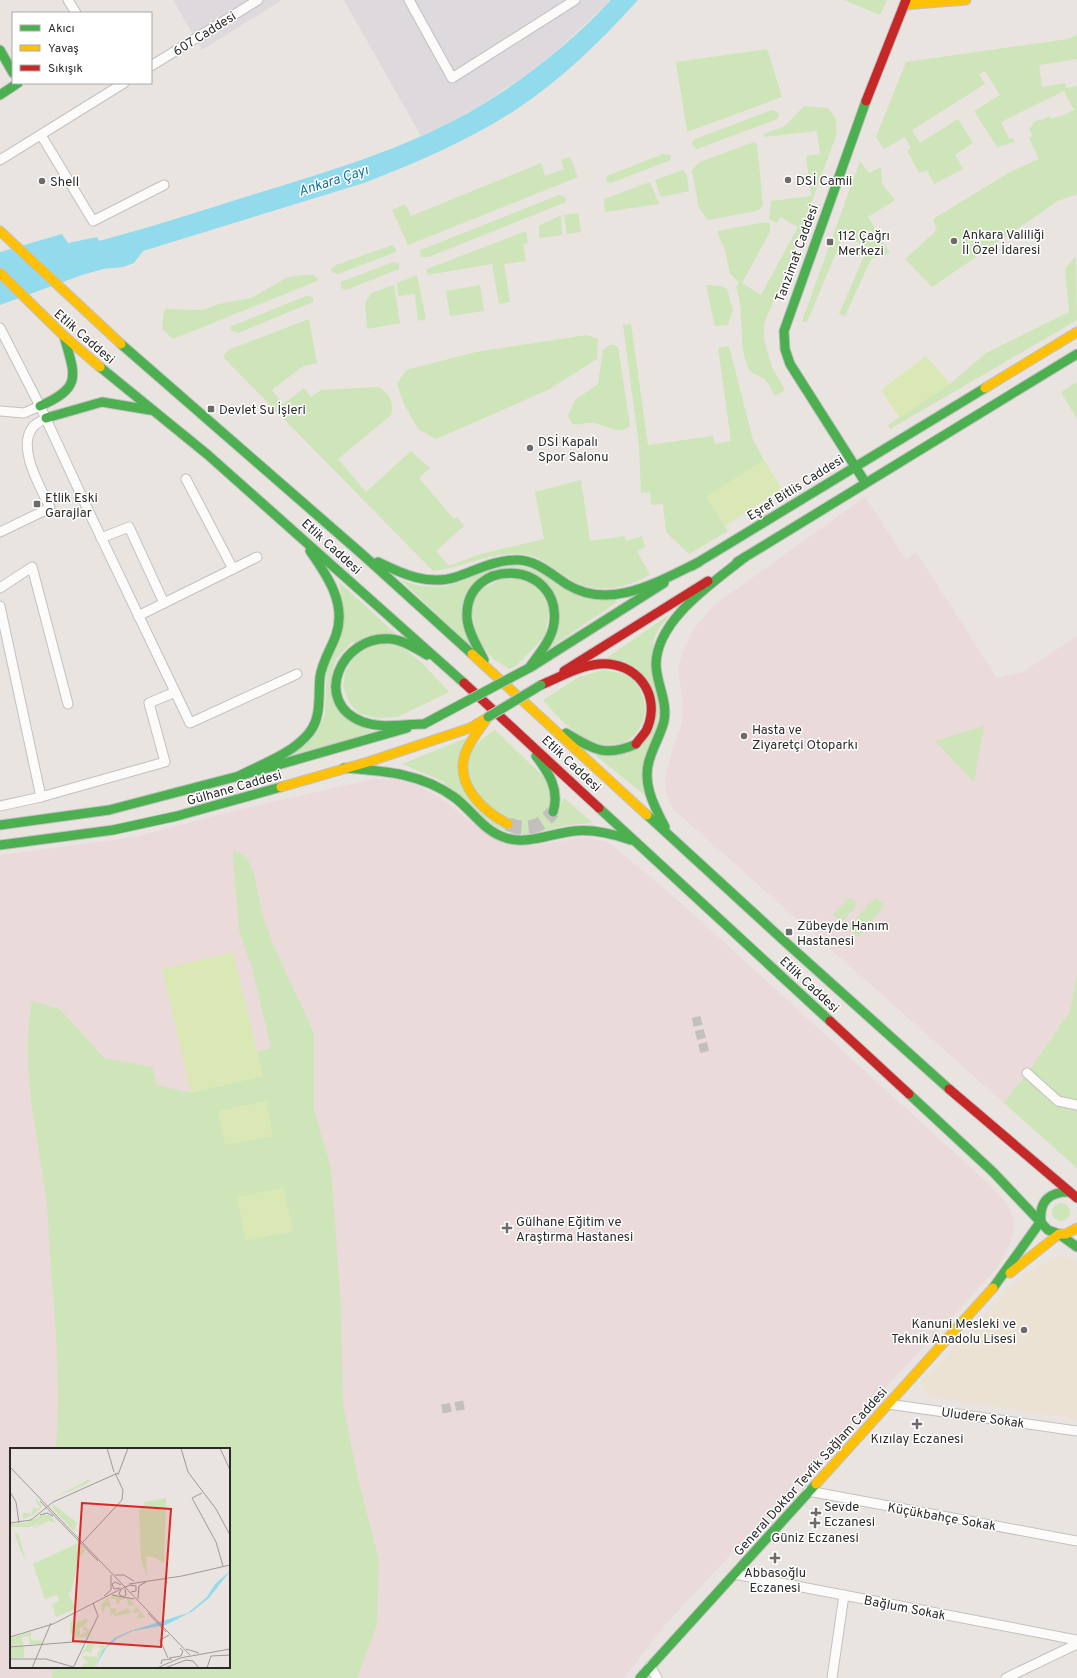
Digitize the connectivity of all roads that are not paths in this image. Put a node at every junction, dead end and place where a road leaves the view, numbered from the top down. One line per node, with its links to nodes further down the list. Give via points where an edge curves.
1 (68, 0): 7 (street)
2 (258, 0): 9 (street, 607 Caddesi)
3 (409, 0): 4 (street, via 452,78)
4 (575, 0)
5 (966, 0): 6 (main road)
6 (905, 3): 27 (main road, Tanzimat Caddesi, via 857,124 784,329 788,361)
7 (75, 12)
8 (0, 50): 10 (main road)
9 (152, 65)
10 (12, 71)
11 (16, 84): 13 (main road)
12 (122, 84): 14 (street)
13 (0, 95)
14 (41, 135): 15 (street); 16 (street, via 93,221)
15 (0, 160)
16 (164, 185)
17 (1, 232): 33 (main road, Etlik Caddesi, via 153,373)
18 (0, 273): 21 (main road, Etlik Caddesi)
19 (0, 328): 23 (street)
20 (1077, 332): 27 (main road, Eşref Bitlis Caddesi)
21 (64, 336): 23 (main road, via 72,374 72,388 65,395); 24 (main road, Etlik Caddesi)
22 (1077, 354): 29 (main road)
23 (40, 406): 25 (street, via 24,413); 26 (street)
24 (151, 410): 26 (main road, via 102,402); 30 (main road, Etlik Caddesi)
25 (0, 411)
26 (46, 418): 31 (street, via 33,427 27,441 29,461 50,508); 32 (street)
27 (855, 466): 29 (main road, Tanzimat Caddesi); 36 (main road, Eşref Bitlis Caddesi)
28 (186, 479): 37 (street)
29 (865, 482): 34 (main road)
30 (296, 531): 42 (main road, Etlik Caddesi); 54 (main road, via 328,576 339,615 337,633 324,660 320,677 320,705 315,724 305,737 284,752)
31 (0, 532)
32 (101, 538): 39 (street, via 129,527); 41 (street)
33 (363, 555): 36 (main road, via 413,578 428,580 454,578 486,564 521,560 540,566 574,589 590,595 608,596 636,590); 43 (main road, Etlik Caddesi)
34 (745, 556): 46 (main road); 60 (main road, via 674,619 657,650 656,668 665,711 662,727 648,763 647,775 653,799)
35 (257, 557): 37 (street)
36 (699, 562): 44 (main road, Eşref Bitlis Caddesi)
37 (233, 569): 39 (street)
38 (0, 588): 48 (street, via 32,568)
39 (164, 603): 41 (street)
40 (0, 606): 55 (street)
41 (138, 616): 47 (street)
42 (446, 666): 51 (main road, via 390,638 371,639 358,645 341,663 335,682 336,693 340,704 349,714 363,722); 52 (main road, Etlik Caddesi)
43 (487, 667): 44 (main road, via 470,633 467,616 469,600 476,586 490,575 521,572 534,578 547,590 553,603 555,619 552,630); 50 (main road, Etlik Caddesi)
44 (529, 668): 51 (main road, Gülhane Caddesi, bridge)
45 (297, 674): 47 (street, via 190,723)
46 (541, 685): 49 (main road, Gülhane Caddesi, bridge); 50 (main road, via 594,665 612,664 632,672 641,679 650,692 652,705 646,733 629,747 619,751 592,748)
47 (175, 692): 55 (street, via 149,703 165,762)
48 (68, 704)
49 (488, 717): 53 (main road, Gülhane Caddesi, via 470,728); 58 (main road, via 473,739 464,761 464,775 470,791 482,806)
50 (542, 718): 60 (main road, Etlik Caddesi)
51 (424, 724): 54 (main road, Gülhane Caddesi)
52 (514, 727): 57 (main road, via 552,781 557,801); 61 (main road, Etlik Caddesi)
53 (344, 768): 61 (main road, via 396,772 426,780 455,798 494,833 506,839 536,839 565,832 593,830); 62 (main road, Gülhane Caddesi, via 147,823)
54 (239, 776): 59 (main road, Gülhane Caddesi, via 109,810)
55 (41, 797): 56 (street)
56 (0, 806)
57 (553, 812)
58 (508, 824)
59 (0, 825)
60 (669, 834): 65 (main road, Etlik Caddesi, via 973,1111)
61 (639, 843): 67 (main road, Etlik Caddesi, via 993,1172)
62 (0, 845)
63 (1027, 1073): 64 (street, via 1058,1101)
64 (1077, 1105)
65 (1068, 1192): 66 (main road, Etlik Caddesi); 67 (main road, via 1048,1196 1041,1207)
66 (1077, 1198)
67 (1041, 1221): 69 (main road, Etlik Caddesi, via 1048,1230); 71 (main road, General Doktor Tevfik Sağlam Caddesi)
68 (1077, 1228): 69 (main road, via 1066,1234)
69 (1059, 1234): 70 (main road, Etlik Caddesi); 71 (main road, General Doktor Tevfik Sağlam Caddesi)
70 (1077, 1248)
71 (1000, 1281): 72 (main road, General Doktor Tevfik Sağlam Caddesi)
72 (888, 1404): 73 (street, Uludere Sokak); 74 (main road, General Doktor Tevfik Sağlam Caddesi)
73 (1077, 1431)
74 (808, 1491): 75 (street, Küçükbahçe Sokak); 76 (main road, General Doktor Tevfik Sağlam Caddesi)
75 (1077, 1541)
76 (734, 1574): 77 (street, Bağlum Sokak); 80 (main road, General Doktor Tevfik Sağlam Caddesi)
77 (844, 1595): 78 (street, Bağlum Sokak); 83 (street)
78 (1077, 1640)
79 (1077, 1644): 84 (street)
80 (650, 1666): 81 (main road, General Doktor Tevfik Sağlam Caddesi); 82 (street)
81 (640, 1678)
82 (657, 1678)
83 (832, 1678)
84 (1006, 1678)

